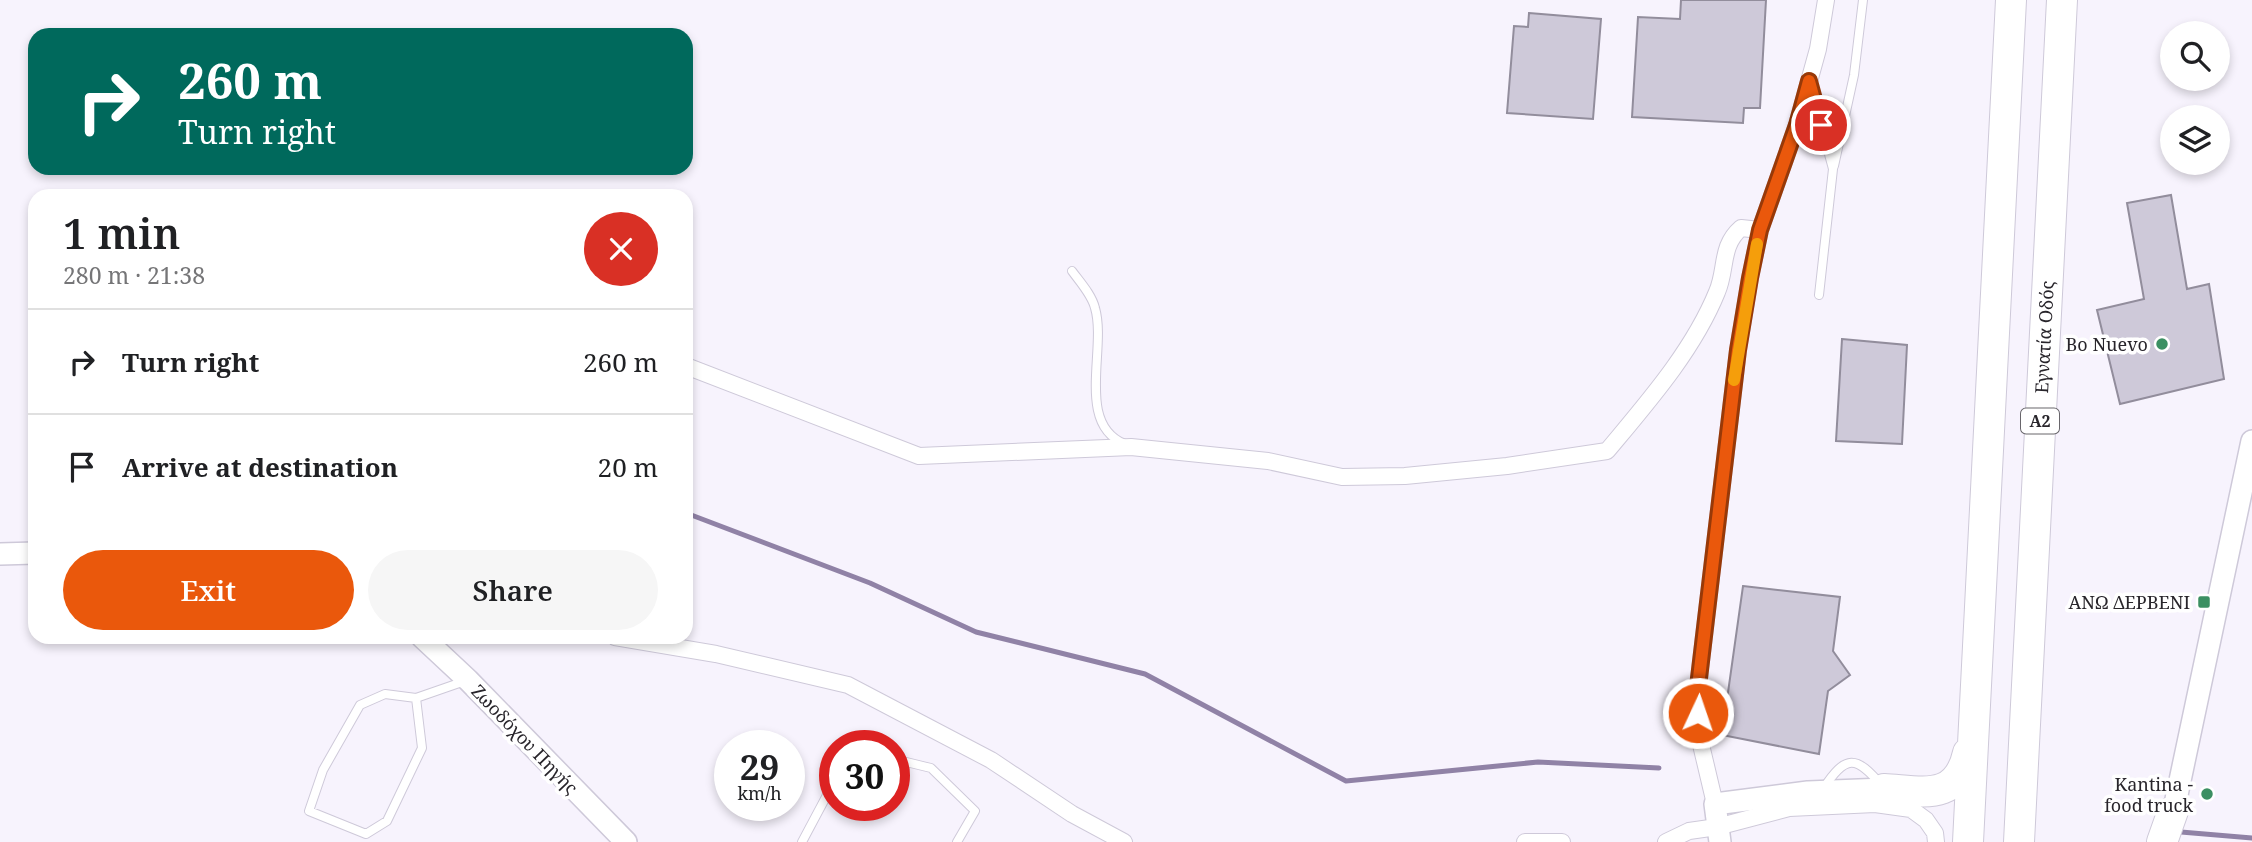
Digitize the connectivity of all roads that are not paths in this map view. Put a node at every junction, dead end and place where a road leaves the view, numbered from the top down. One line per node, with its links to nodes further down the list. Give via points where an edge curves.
1 (1863, 0): 6 (lane, via 1854,75)
2 (2011, 0): 20 (highway)
3 (2062, 0): 36 (highway, Εγνατία Οδός / Α2)
4 (1824, 4): 5 (street)
5 (1809, 81): 6 (lane); 7 (street)
6 (1833, 169): 9 (lane)
7 (1760, 230): 12 (street, via 1741,228 1732,236 1718,290 1700,326 1655,394 1606,451 1431,474 1342,477 1268,461); 23 (street, via 1738,350 1697,695 1698,732)
8 (1072, 271): 12 (lane, via 1095,307 1099,418 1105,430)
9 (1819, 295)
10 (693, 369): 12 (street, via 919,456)
11 (2252, 441): 13 (street)
12 (1132, 447)
13 (2247, 489): 25 (street)
14 (28, 553): 15 (street)
15 (0, 554)
16 (429, 644): 18 (street, Ζωοδόχου Πηγής)
17 (657, 644): 30 (street, via 848,685 991,761)
18 (468, 680): 19 (lane); 27 (street, Ζωοδόχου Πηγής)
19 (416, 698): 19 (lane, via 385,694 360,705 323,770 309,811 366,834 387,821 422,748)
20 (1972, 739): 22 (highway, via 1966,763 1953,785 1933,791); 35 (highway)
21 (910, 763): 29 (lane, via 930,768 975,811)
22 (1884, 789): 23 (street, via 1821,791)
23 (1716, 804): 26 (street)
24 (819, 810): 28 (lane)
25 (2173, 811): 37 (highway); 38 (street)
26 (1719, 834): 33 (street, via 1689,831); 34 (street, via 1789,808 1875,804 1911,809 1926,820)
27 (626, 842)
28 (802, 842)
29 (957, 842)
30 (1124, 842)
31 (1525, 842): 32 (street)
32 (1562, 842)
33 (1666, 842)
34 (1936, 842)
35 (1968, 842)
36 (2019, 842)
37 (2162, 842)
38 (2167, 842)

